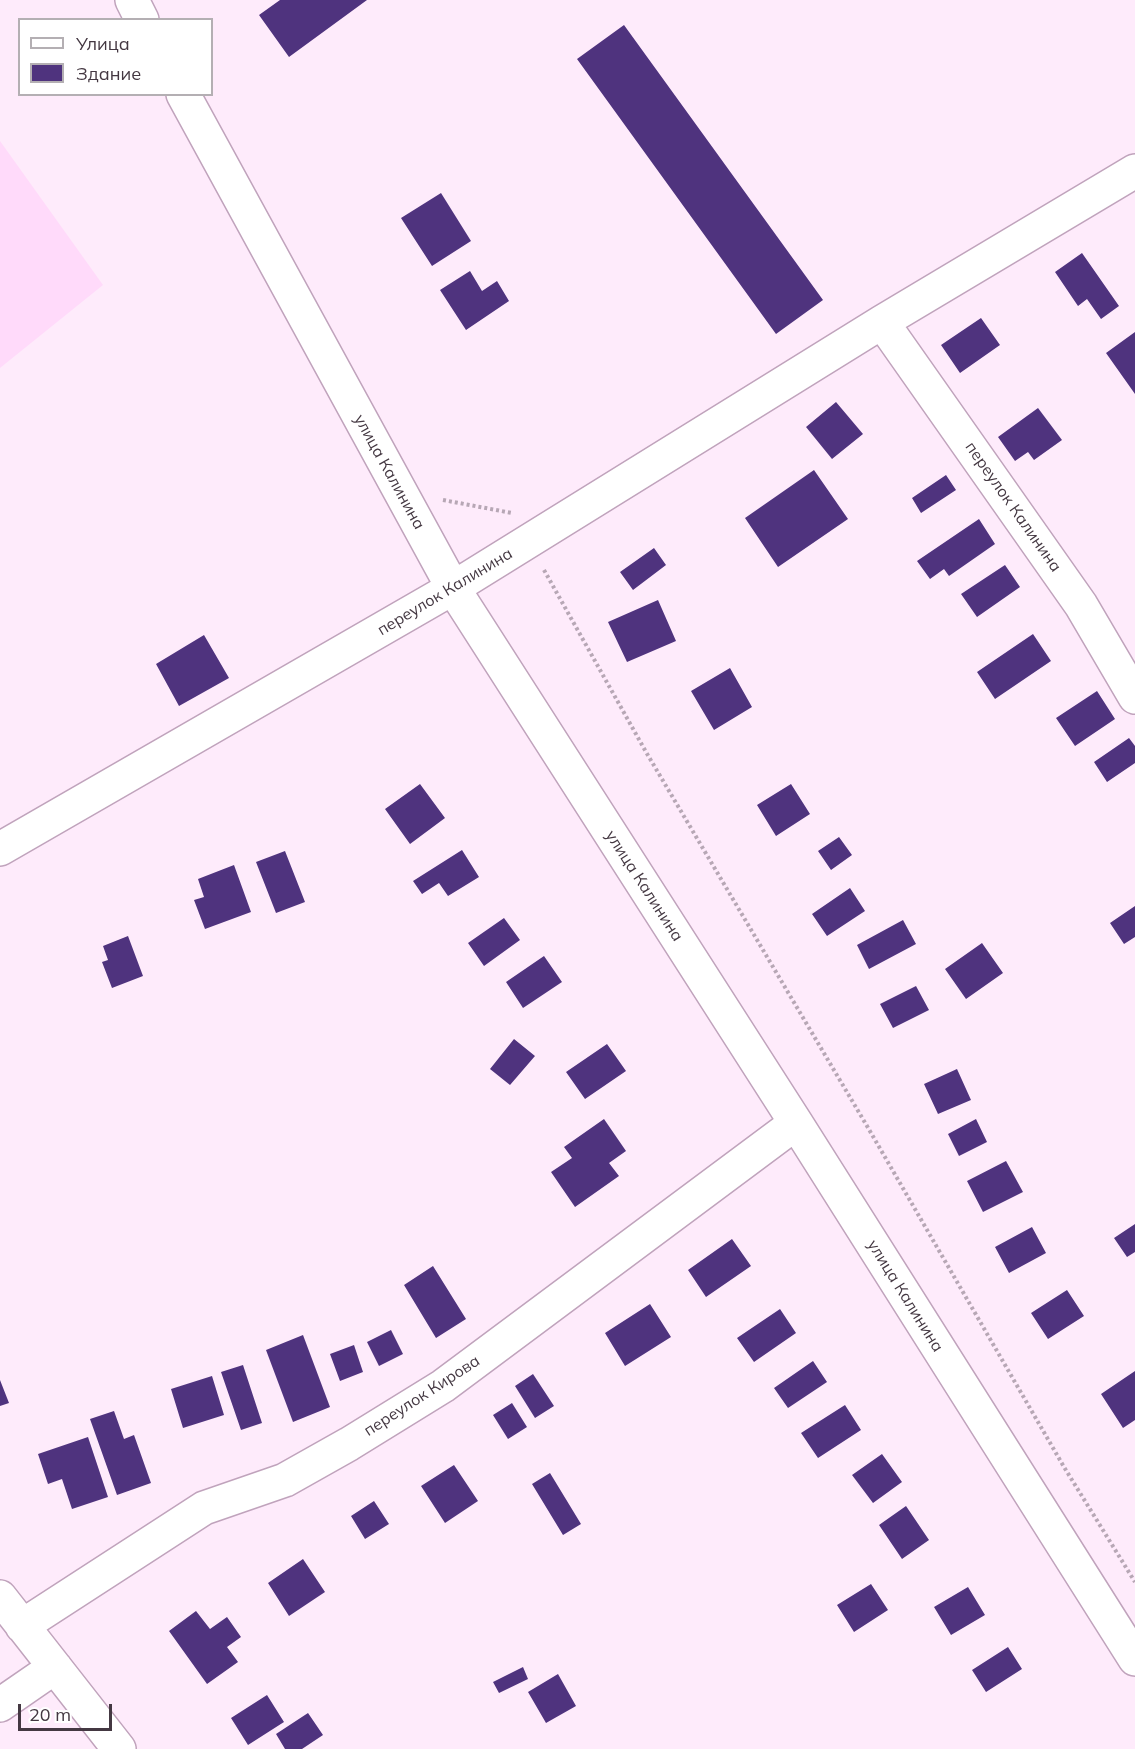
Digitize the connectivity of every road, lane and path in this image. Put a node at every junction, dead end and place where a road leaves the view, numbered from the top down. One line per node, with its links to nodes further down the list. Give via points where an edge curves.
1 (132, 0): 2 (street)
2 (141, 18)
3 (184, 96): 7 (street, улица Калинина)
4 (1135, 171): 5 (street, переулок Калинина)
5 (882, 322): 6 (street, переулок Калинина); 8 (street, переулок Калинина, via 1074,595)
6 (529, 542): 7 (street, переулок Калинина); 11 (path, via 646,752)
7 (453, 588): 9 (street, переулок Калинина); 10 (street, улица Калинина)
8 (1135, 697)
9 (0, 849)
10 (796, 1123): 13 (street, переулок Кирова, via 443,1386 285,1480 204,1508); 14 (street, улица Калинина)
11 (1135, 1582)
12 (0, 1598): 13 (street)
13 (22, 1626): 15 (street)
14 (1135, 1659)
15 (55, 1667): 16 (street); 17 (street)
16 (0, 1705)
17 (119, 1749)

